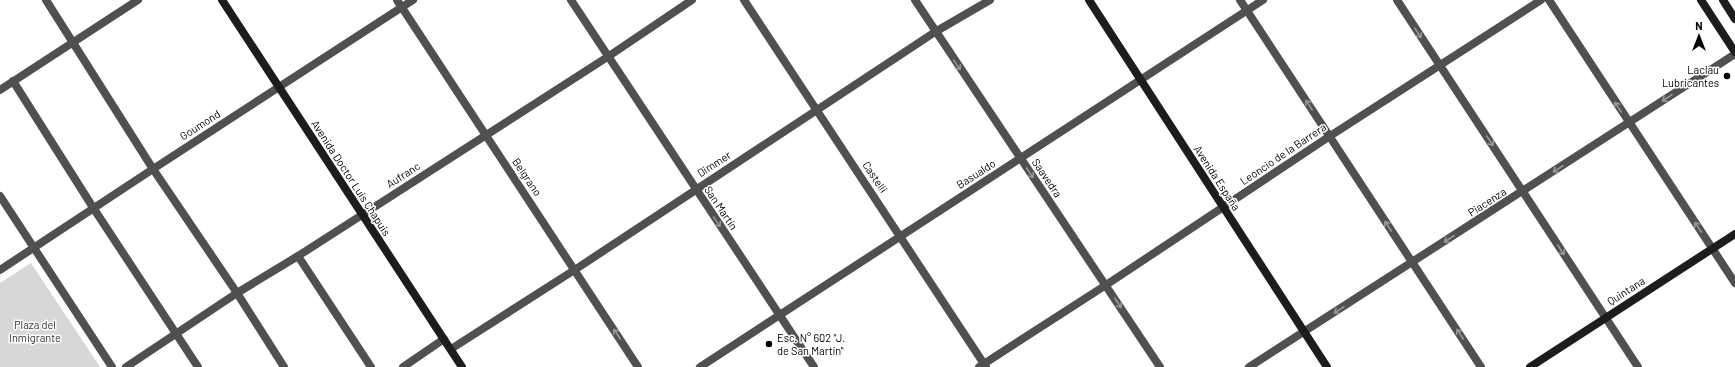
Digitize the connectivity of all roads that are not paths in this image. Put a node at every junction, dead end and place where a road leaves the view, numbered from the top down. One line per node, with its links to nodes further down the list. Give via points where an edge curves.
1 (46, 0): 23 (street)
2 (138, 0): 23 (street)
3 (222, 0): 29 (main road, Avenida Doctor Luis Chapuis)
4 (397, 0): 19 (street, Belgrano)
5 (413, 0): 19 (street, Goumond)
6 (572, 0): 25 (street, San Martín)
7 (692, 0): 25 (street, Aufranc)
8 (744, 0): 31 (street, Castelli)
9 (915, 0): 22 (street, Saavedra)
10 (990, 0): 22 (street, Dimmer)
11 (1089, 0): 27 (main road, Avenida España)
12 (1240, 0): 20 (street)
13 (1263, 0): 20 (street, Basualdo)
14 (1397, 0): 26 (street, one-way to 26)
15 (1541, 0): 26 (street, Leoncio de la Barrera)
16 (1549, 0): 32 (street, one-way to 16)
17 (1701, 0): 24 (main road)
18 (1723, 0): 21 (main road)
19 (402, 7): 29 (street, Goumond); 33 (street, Belgrano)
20 (1247, 10): 27 (street, Basualdo); 34 (street, one-way to 20)
21 (1735, 19)
22 (935, 32): 31 (street, Dimmer); 35 (street, Saavedra, one-way to 35)
23 (74, 42): 28 (street); 36 (street)
24 (1735, 53): 32 (street, Piacenza, one-way to 32)
25 (609, 56): 33 (street, Aufranc); 37 (street, San Martín)
26 (1440, 67): 34 (street, Leoncio de la Barrera); 38 (street, one-way to 38)
27 (1140, 80): 35 (street, Basualdo); 40 (main road, Avenida España)
28 (13, 81): 30 (street); 41 (street)
29 (279, 87): 36 (street, Goumond); 42 (main road, Avenida Doctor Luis Chapuis)
30 (0, 90)
31 (817, 111): 37 (street, Dimmer); 44 (street, Castelli)
32 (1629, 123): 38 (street, Piacenza, one-way to 38); 46 (street, one-way to 32)
33 (486, 134): 42 (street, Aufranc); 50 (street, Belgrano)
34 (1330, 136): 40 (street, Leoncio de la Barrera); 48 (street, one-way to 34)
35 (1020, 158): 44 (street, Basualdo); 52 (street, Saavedra, one-way to 52)
36 (153, 169): 41 (street, Goumond); 53 (street)
37 (695, 189): 50 (street, Dimmer); 54 (street, San Martín, one-way to 54)
38 (1523, 191): 48 (street, Piacenza, one-way to 48); 55 (street, one-way to 55)
39 (0, 196): 45 (street)
40 (1223, 207): 52 (street, Leoncio de la Barrera); 56 (main road, Avenida España)
41 (94, 209): 45 (street, Goumond); 57 (street)
42 (362, 214): 47 (street, Aufranc); 58 (main road, Avenida Doctor Luis Chapuis)
43 (1735, 234): 46 (main road, Quintana)
44 (900, 236): 54 (street, Basualdo); 60 (street, Castelli)
45 (34, 248): 49 (street, Goumond); 61 (street)
46 (1713, 249): 51 (street); 55 (main road, Quintana)
47 (298, 256): 53 (street, Aufranc); 65 (street)
48 (1413, 263): 56 (street, Piacenza, one-way to 56); 74 (street, one-way to 48)
49 (0, 270)
50 (576, 270): 59 (street, Dimmer); 68 (street, Belgrano, one-way to 50)
51 (1735, 283)
52 (1106, 285): 60 (street, Leoncio de la Barrera); 71 (street, Saavedra, one-way to 71)
53 (237, 293): 57 (street, Aufranc); 64 (street)
54 (779, 315): 69 (street, Basualdo); 70 (street, San Martín)
55 (1605, 318): 75 (main road, Quintana); 76 (street)
56 (1304, 332): 72 (street, Piacenza); 73 (main road, Avenida España)
57 (177, 334): 62 (street, Aufranc); 63 (street)
58 (444, 340): 59 (main road, Avenida Doctor Luis Chapuis); 66 (street)
59 (451, 349): 67 (main road, Avenida Doctor Luis Chapuis)
60 (983, 366)
61 (112, 367)
62 (126, 367)
63 (198, 367)
64 (284, 367)
65 (371, 367)
66 (403, 367)
67 (462, 367)
68 (638, 367)
69 (700, 367)
70 (814, 367)
71 (1160, 367)
72 (1249, 367)
73 (1327, 367)
74 (1481, 367)
75 (1530, 367)
76 (1638, 367)

